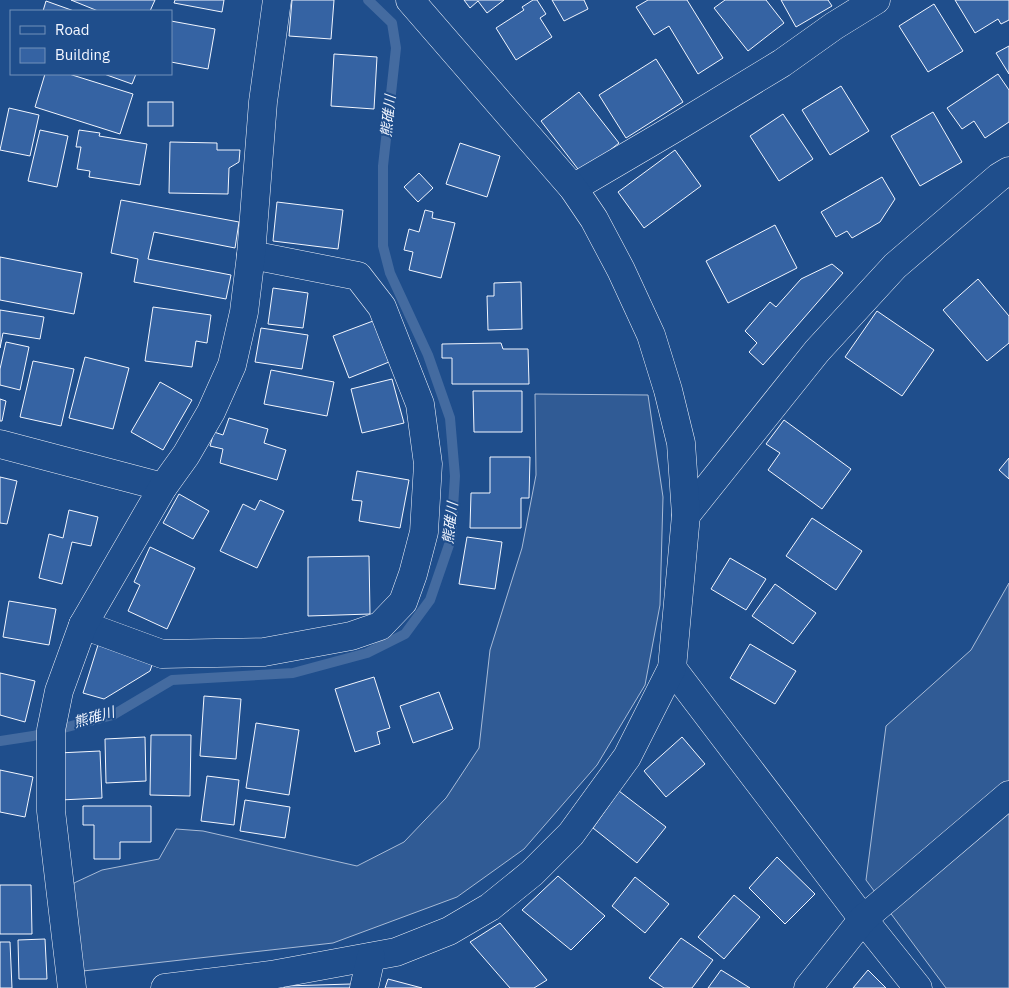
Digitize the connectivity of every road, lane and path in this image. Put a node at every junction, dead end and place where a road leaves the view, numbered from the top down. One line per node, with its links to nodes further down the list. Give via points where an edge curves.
1 (277, 0): 6 (street, via 263,102)
2 (410, 0): 5 (street)
3 (876, 0): 5 (street, via 782,63)
4 (1009, 171): 9 (street, via 895,266 817,351)
5 (572, 188): 9 (street, via 621,270 651,335 681,443)
6 (251, 255): 8 (street, via 244,312 232,365 211,412); 10 (street, via 358,276 382,307 420,404 428,464 424,532 403,602 380,626 351,636 264,652 162,654)
7 (0, 444): 8 (street)
8 (163, 487): 10 (street)
9 (686, 515): 11 (street)
10 (83, 625): 16 (street, via 59,691 51,730 52,811)
11 (672, 668): 13 (street); 14 (street, via 627,757 571,834 532,873 490,907 449,931 396,952)
12 (1009, 795): 13 (street)
13 (863, 919): 19 (street); 20 (street)
14 (370, 957): 15 (street); 18 (street)
15 (270, 982): 17 (street)
16 (72, 988)
17 (165, 988)
18 (364, 988)
19 (808, 988)
20 (918, 988)

